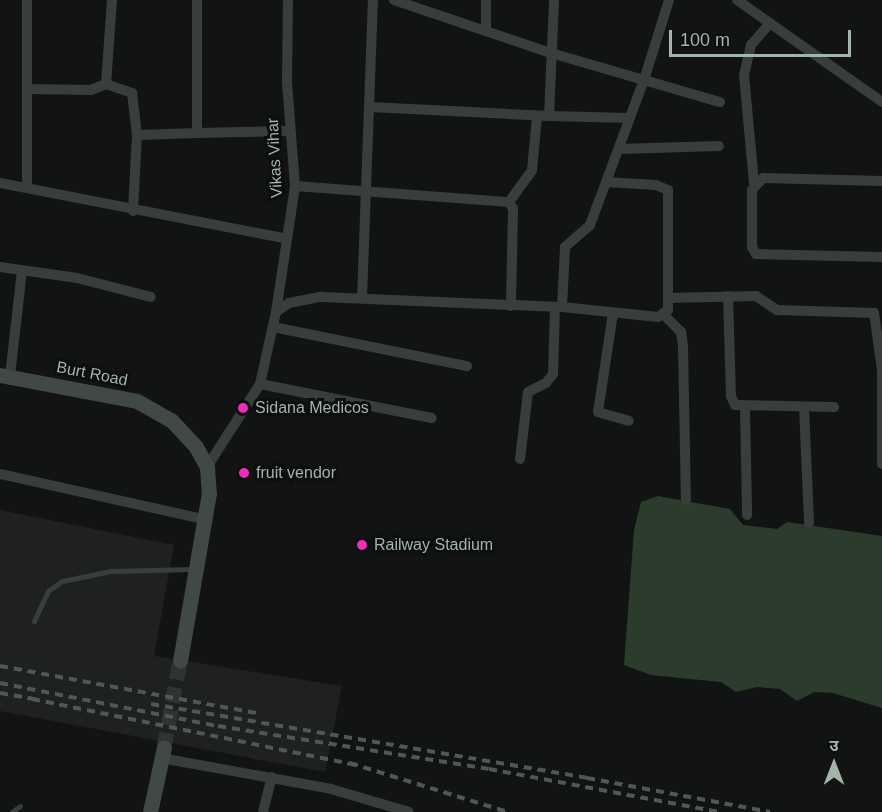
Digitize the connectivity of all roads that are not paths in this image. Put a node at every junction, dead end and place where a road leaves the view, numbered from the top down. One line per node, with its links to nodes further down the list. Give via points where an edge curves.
1 (27, 0): 17 (street)
2 (112, 0): 16 (street)
3 (197, 0): 25 (street)
4 (288, 0): 24 (street, Vikas Vihar)
5 (373, 0): 20 (street)
6 (394, 0): 11 (street)
7 (486, 0): 13 (street)
8 (554, 0): 14 (street)
9 (669, 0): 15 (street)
10 (737, 0): 12 (street)
11 (420, 4): 13 (street)
12 (770, 23): 19 (street); 32 (street, via 751,45 744,75)
13 (486, 31): 14 (street)
14 (551, 53): 15 (street); 22 (street)
15 (644, 80): 18 (street); 23 (street)
16 (106, 84): 17 (street, via 91,90); 26 (street, via 132,93)
17 (27, 89): 34 (street)
18 (720, 102)
19 (882, 102)
20 (370, 107): 21 (street); 35 (street)
21 (537, 116): 22 (street); 36 (street, via 532,170)
22 (549, 116): 23 (street)
23 (630, 118): 28 (street)
24 (289, 131): 25 (street); 33 (street, Vikas Vihar)
25 (197, 133): 26 (street)
26 (137, 135): 37 (street)
27 (719, 146): 28 (street)
28 (619, 149): 30 (street)
29 (882, 181): 32 (street, via 763,178)
30 (606, 182): 45 (street, via 656,185 668,190); 47 (street, via 590,225 565,247)
31 (0, 183): 34 (street)
32 (754, 183): 39 (street, via 752,247 756,254)
33 (295, 186): 35 (street); 38 (street, Vikas Vihar)
34 (27, 188): 37 (street)
35 (365, 190): 36 (street); 44 (street)
36 (509, 202): 46 (street, via 513,209)
37 (133, 211): 38 (street)
38 (287, 239): 48 (street, Vikas Vihar)
39 (882, 258)
40 (0, 267): 41 (street)
41 (22, 271): 43 (street, via 77,278); 54 (street)
42 (728, 296): 45 (street); 53 (street, via 761,296 777,310 871,312 877,322); 56 (street, via 731,396 735,405)
43 (151, 297)
44 (362, 298): 46 (street); 48 (street, via 303,298)
45 (668, 298): 50 (street)
46 (511, 306): 47 (street)
47 (559, 307): 49 (street); 62 (street, via 553,374 546,383 528,392)
48 (276, 312): 51 (street, Vikas Vihar)
49 (613, 313): 50 (street); 60 (street, via 598,412)
50 (664, 316): 66 (street, via 681,332 683,347)
51 (273, 327): 52 (street); 55 (street, Vikas Vihar)
52 (467, 366)
53 (882, 370): 61 (street)
54 (5, 375): 64 (street, Burt Road, via 137,401 172,421 196,447)
55 (260, 384): 59 (street); 64 (street, Vikas Vihar)
56 (745, 407): 57 (street); 67 (street)
57 (804, 407): 58 (street); 69 (street)
58 (834, 407)
59 (432, 418)
60 (629, 421)
61 (881, 431): 63 (street)
62 (520, 459)
63 (882, 464)
64 (207, 467): 68 (street)
65 (0, 474): 68 (street)
66 (686, 500)
67 (747, 515)
68 (207, 520): 70 (street)
69 (809, 523)
70 (198, 569): 71 (lane, via 111,571 62,580 48,591); 72 (street)
71 (34, 621)
72 (180, 661)
73 (162, 753): 74 (street); 78 (street)
74 (272, 777): 76 (street); 79 (street)
75 (20, 806): 77 (lane)
76 (404, 811)
77 (12, 812)
78 (150, 812)
79 (263, 812)

